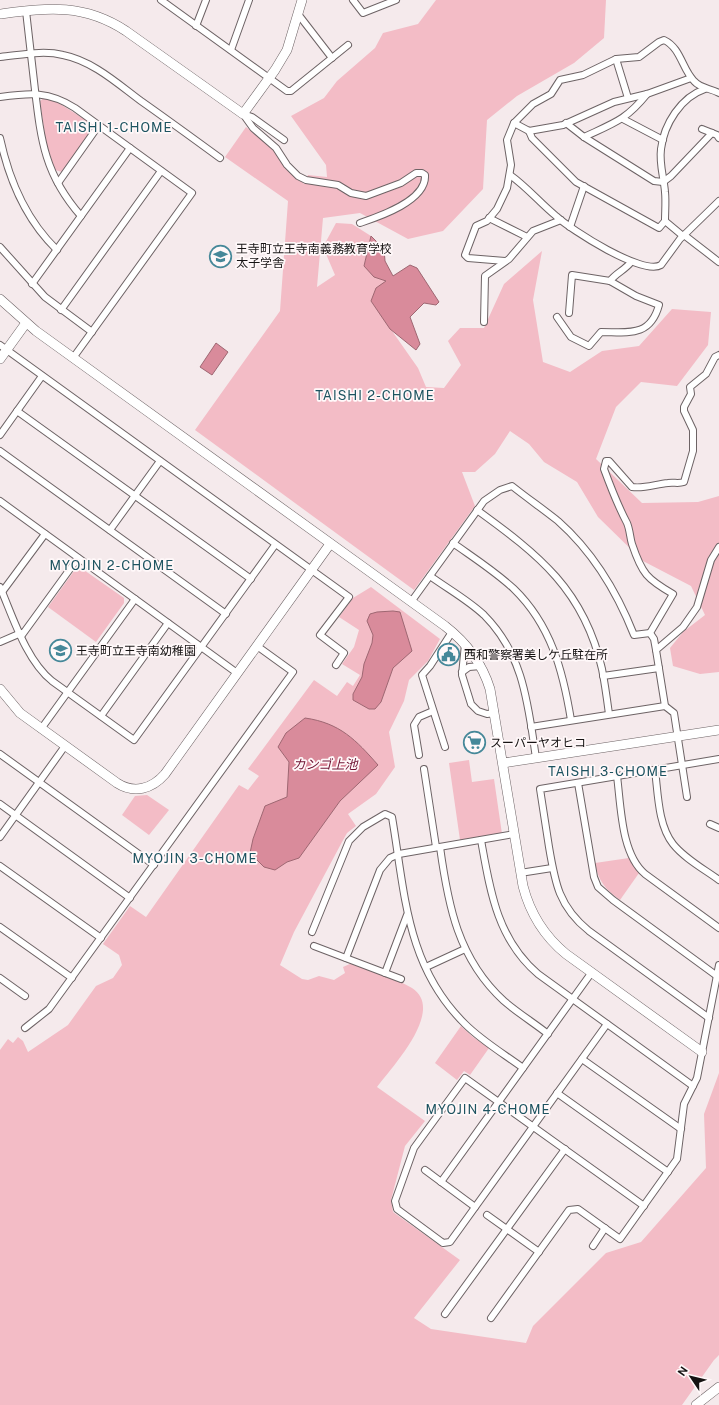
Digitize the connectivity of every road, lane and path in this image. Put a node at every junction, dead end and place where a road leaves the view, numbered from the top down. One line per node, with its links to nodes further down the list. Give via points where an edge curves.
1 (162, 0): 10 (street)
2 (206, 0): 10 (street)
3 (249, 0): 12 (street)
4 (302, 0): 9 (street)
5 (353, 0): 6 (street, via 363,13)
6 (396, 0)
7 (26, 11): 8 (street); 13 (street); 25 (street, via 69,9 105,19 126,31)
8 (0, 14)
9 (298, 14): 15 (street); 17 (street, via 286,50)
10 (196, 26): 12 (street)
11 (348, 44): 15 (street)
12 (231, 50): 17 (street)
13 (31, 54): 14 (street); 21 (street); 39 (street, via 64,55 94,68)
14 (0, 57)
15 (332, 58): 17 (street, via 291,91 287,91)
16 (616, 59): 18 (street, via 639,58 664,40 678,53); 24 (street); 27 (street, via 583,75 560,80 551,94 533,104)
17 (269, 78): 25 (street)
18 (691, 78): 19 (street); 22 (street)
19 (705, 89): 20 (street); 37 (street, via 697,92 679,108 672,117)
20 (719, 93)
21 (36, 94): 23 (street); 29 (street, via 60,99); 43 (street, via 43,144)
22 (647, 94): 24 (street); 26 (street)
23 (0, 97)
24 (628, 98): 28 (street)
25 (243, 114): 36 (street, via 252,117); 50 (street, via 253,128 276,148 287,165 306,180 338,185 351,193 366,196 402,183 416,173 425,175 426,180 418,192 401,207)
26 (623, 119): 33 (street); 37 (street)
27 (514, 123): 31 (street); 41 (street, via 507,140)
28 (566, 123): 31 (street); 33 (street)
29 (99, 125): 38 (street); 43 (street)
30 (702, 129): 32 (street)
31 (529, 131): 44 (street, via 532,138 565,172)
32 (712, 133): 35 (street); 42 (street)
33 (584, 137): 42 (street, via 654,181)
34 (0, 138): 55 (street, via 9,172 25,210)
35 (719, 138)
36 (284, 140)
37 (663, 140): 42 (street)
38 (130, 148): 40 (street); 46 (street)
39 (220, 158)
40 (161, 171): 62 (street); 67 (street, via 192,193)
41 (510, 175): 47 (street, via 502,201); 48 (street)
42 (663, 182): 49 (street)
43 (58, 183): 46 (street)
44 (584, 186): 49 (street, via 659,228); 51 (street)
45 (719, 201): 52 (street)
46 (81, 216): 55 (street)
47 (489, 218): 53 (street); 56 (street, via 476,226 465,255 468,258)
48 (561, 220): 51 (street); 53 (street, via 539,228)
49 (665, 220): 52 (street)
50 (360, 223)
51 (570, 227): 57 (street)
52 (684, 236): 57 (street, via 662,265 657,267); 58 (street)
53 (527, 237): 56 (street, via 516,252)
54 (0, 247): 60 (street)
55 (56, 250): 60 (street)
56 (505, 261): 65 (street, via 485,276)
57 (631, 262): 59 (street)
58 (719, 262)
59 (610, 281): 63 (street, via 572,275); 64 (street, via 636,296 659,305 651,322 627,334 601,332 589,346 571,337)
60 (32, 284): 62 (street)
61 (0, 299): 66 (street)
62 (61, 310): 67 (street)
63 (569, 313)
64 (557, 316)
65 (484, 322)
66 (26, 323): 68 (street); 70 (street)
67 (92, 332): 70 (street)
68 (3, 348): 71 (street); 72 (street)
69 (719, 355): 96 (street, via 715,357 706,374 690,387 690,397 684,406 692,425 694,441 684,482 636,488 626,482 609,461 604,464 628,525 631,543 640,566 652,582 674,594)
70 (73, 358): 82 (street)
71 (0, 359)
72 (42, 376): 73 (street); 76 (street)
73 (18, 411): 74 (street); 77 (street)
74 (0, 435)
75 (0, 451): 80 (street)
76 (160, 461): 77 (street); 84 (street)
77 (135, 496): 80 (street); 89 (street)
78 (0, 502): 81 (street)
79 (477, 510): 83 (street); 96 (street, via 489,497 512,486 558,522 581,544 607,579 634,635); 108 (street, via 529,549 562,583 583,616 597,651)
80 (110, 530): 93 (street)
81 (45, 534): 86 (street); 90 (street)
82 (330, 544): 87 (street); 92 (street)
83 (453, 544): 88 (street); 116 (street, via 503,580 536,617 554,648 564,679)
84 (275, 545): 87 (street); 89 (street)
85 (719, 547): 102 (street, via 711,560 697,607 682,627)
86 (78, 558): 91 (street); 97 (street)
87 (311, 571): 100 (street); 103 (street, via 349,597 320,635 344,653)
88 (430, 576): 92 (street); 117 (street, via 483,615 501,635 520,672)
89 (251, 579): 93 (street)
90 (1, 589): 97 (street)
91 (135, 599): 94 (street); 110 (street)
92 (411, 602): 95 (street)
93 (226, 614): 101 (street)
94 (168, 623): 101 (street); 115 (street)
95 (452, 632): 99 (street); 112 (street, via 422,675)
96 (650, 633): 102 (street)
97 (21, 634): 98 (street); 110 (street, via 40,670)
98 (0, 642)
99 (465, 644): 104 (street); 106 (street)
100 (257, 646): 107 (street); 144 (street, via 293,672)
101 (201, 647): 107 (street); 115 (street, via 134,740)
102 (656, 650): 105 (street)
103 (336, 665)
104 (481, 666): 106 (street, via 469,667); 113 (street, via 490,689)
105 (659, 668): 108 (street); 111 (street)
106 (462, 672): 113 (street, via 473,708 487,714)
107 (237, 673): 121 (street, via 165,774 147,787 136,790 121,786)
108 (603, 676): 114 (street)
109 (0, 689): 118 (street, via 15,708)
110 (67, 692): 115 (street); 118 (street)
111 (665, 706): 114 (street); 120 (street, via 674,713)
112 (433, 711): 122 (street); 124 (street, via 419,717 414,725)
113 (495, 713): 127 (street)
114 (609, 714): 116 (street)
115 (100, 716)
116 (571, 720): 117 (street)
117 (531, 727): 125 (street)
118 (41, 728): 121 (street)
119 (719, 730): 120 (street)
120 (678, 737): 125 (street); 128 (street)
121 (65, 746): 132 (street)
122 (445, 747)
123 (0, 754): 132 (street)
124 (419, 755)
125 (536, 758): 127 (street)
126 (719, 759): 128 (street)
127 (503, 763): 139 (street)
128 (682, 765): 130 (street); 134 (street)
129 (424, 769): 142 (street)
130 (655, 770): 131 (street); 148 (street, via 664,827 672,843)
131 (617, 776): 133 (street); 152 (street, via 627,846 636,865)
132 (39, 782): 136 (street); 144 (street)
133 (578, 783): 146 (street, via 540,789); 162 (street, via 592,870 598,887 612,900)
134 (687, 797)
135 (0, 804): 136 (street)
136 (15, 815): 140 (street); 149 (street)
137 (710, 824): 138 (street)
138 (719, 828)
139 (514, 834): 141 (street); 147 (street)
140 (0, 837)
141 (481, 840): 142 (street); 167 (street, via 492,898 509,940 531,968)
142 (438, 847): 143 (street); 156 (street, via 448,900)
143 (399, 854): 150 (street); 153 (street, via 392,817 385,814 357,832 345,847); 157 (street, via 390,858 380,870)
144 (154, 865): 149 (street)
145 (0, 866): 154 (street)
146 (552, 868): 147 (street); 168 (street, via 559,895 576,920)
147 (520, 873): 160 (street, via 529,905 542,929 561,949)
148 (719, 880)
149 (130, 898): 154 (street)
150 (408, 914): 159 (street, via 416,945); 161 (street)
151 (0, 927): 164 (street)
152 (719, 928)
153 (312, 932)
154 (100, 938): 164 (street)
155 (314, 946): 157 (street)
156 (465, 949): 159 (street); 171 (street, via 495,992)
157 (346, 958): 161 (street)
158 (719, 965): 162 (street)
159 (426, 967): 174 (street, via 440,995 465,1024)
160 (592, 972): 167 (street); 172 (street)
161 (385, 973): 165 (street)
162 (717, 976): 168 (street)
163 (0, 978): 166 (street)
164 (72, 978): 170 (street, via 49,1010)
165 (401, 979)
166 (25, 996)
167 (573, 999): 169 (street); 171 (street)
168 (709, 1018): 172 (street)
169 (607, 1024): 173 (street); 175 (street)
170 (25, 1028)
171 (548, 1034): 174 (street)
172 (702, 1052): 175 (street)
173 (582, 1058): 176 (street); 179 (street)
174 (523, 1068): 177 (street)
175 (693, 1086): 179 (street, via 684,1104)
176 (557, 1092): 178 (street); 182 (street)
177 (499, 1102): 178 (street); 183 (street); 184 (street, via 465,1078 414,1148 395,1202 397,1209 443,1243 450,1242)
178 (533, 1126): 180 (street); 184 (street)
179 (681, 1129): 182 (street, via 677,1159)
180 (565, 1149): 185 (street); 188 (street)
181 (425, 1170): 183 (street)
182 (668, 1172): 185 (street)
183 (441, 1182): 184 (street)
184 (475, 1206)
185 (644, 1206): 187 (street, via 620,1239)
186 (487, 1215): 188 (street)
187 (605, 1228): 189 (street); 190 (street, via 578,1209 569,1210)
188 (507, 1229): 190 (street); 191 (street)
189 (593, 1246)
190 (539, 1252): 192 (street)
191 (445, 1314)
192 (491, 1318)
193 (719, 1386): 194 (street)
194 (696, 1405)

